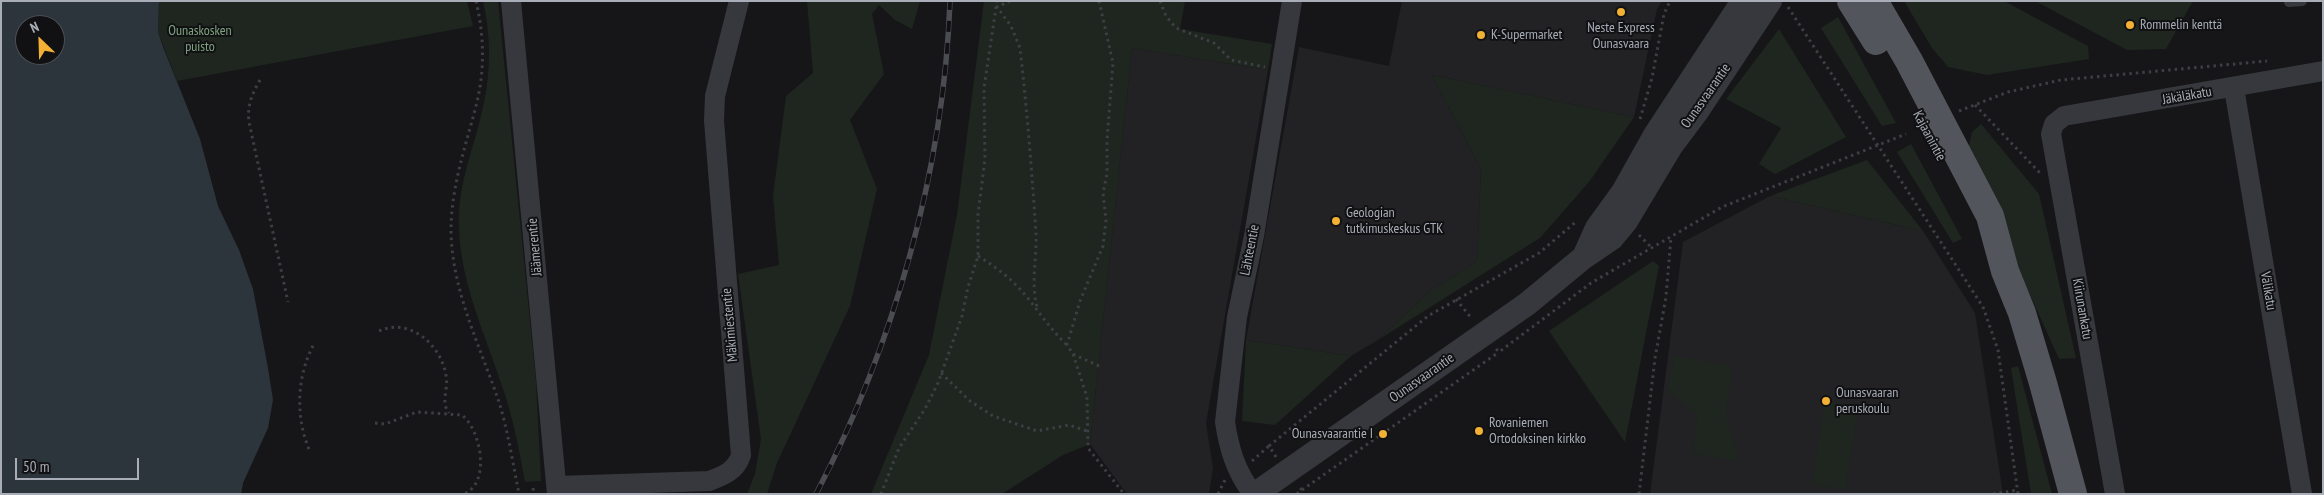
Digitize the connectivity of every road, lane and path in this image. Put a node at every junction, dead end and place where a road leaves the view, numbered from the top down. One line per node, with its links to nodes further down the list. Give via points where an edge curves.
1 (476, 1): 57 (path, via 482,26 480,79 453,194 453,260 472,331 499,403)
2 (510, 1): 53 (street, Jäämerentie)
3 (739, 1): 53 (street, Mäkimiestentie, via 715,96 714,121 741,456 738,464 725,476 709,481)
4 (997, 1): 16 (path)
5 (1010, 1): 16 (path)
6 (1160, 1): 18 (path, via 1176,28 1214,43 1231,60)
7 (1292, 1): 18 (street, Lähteentie)
8 (1670, 1): 25 (path, via 1664,14 1652,78)
9 (1744, 1): 34 (street, Ounasvaarantie, via 1655,135 1623,192 1597,228)
10 (1851, 1): 35 (main road, Kajaanintie, via 1892,66 1983,239)
11 (1874, 1): 35 (main road, Kajaanintie, via 1990,216)
12 (2302, 1): 14 (lane)
13 (1099, 2): 42 (path, via 1113,63 1104,193 1106,220 1103,246 1080,301)
14 (2289, 2)
15 (1778, 3): 27 (path); 34 (street, Ounasvaarantie, via 1671,146 1626,221 1607,242)
16 (997, 7): 33 (path, via 984,88 985,159 978,214); 38 (path, via 1011,26 1020,48 1034,197 1034,299)
17 (2271, 60): 22 (path, via 2061,80 2008,92)
18 (1280, 69): 61 (street, Lähteentie, via 1254,236 1237,317 1225,422 1237,471)
19 (2323, 71): 21 (street, Jäkäläkatu)
20 (260, 80): 37 (path, via 251,96 249,122)
21 (2234, 88): 24 (street, Jäkäläkatu, via 2064,116); 67 (street, Välikatu)
22 (1975, 104): 23 (path); 28 (path, via 2049,182)
23 (1958, 111)
24 (2054, 124): 28 (street, Kiirunankatu, via 2050,134)
25 (1638, 128)
26 (1906, 134): 27 (path)
27 (1876, 144): 31 (path, via 1722,207); 55 (path, via 1983,307 1998,350)
28 (2059, 184): 66 (street, Kiirunankatu)
29 (1580, 218): 36 (path, via 1539,253)
30 (1636, 233): 32 (path)
31 (1671, 236): 32 (path); 63 (path, via 1666,297 1655,358)
32 (1651, 247): 43 (path, via 1591,283)
33 (978, 256): 38 (path, via 999,269); 46 (path, via 962,316)
34 (1584, 257): 40 (street, Ounasvaarantie)
35 (2005, 271): 65 (main road, Kajaanintie, via 2024,322)
36 (1456, 299): 40 (path); 51 (path, via 1428,316 1269,446)
37 (288, 302)
38 (1038, 310): 42 (path, via 1052,332)
39 (379, 331): 47 (path, via 390,326 405,327 435,349 445,368 444,403)
40 (1484, 334): 43 (path); 51 (street, Ounasvaarantie)
41 (314, 344): 50 (path, via 301,380 302,423)
42 (1067, 345): 44 (path)
43 (1499, 352): 54 (path)
44 (1073, 354): 45 (path); 49 (path, via 1086,397)
45 (1099, 366)
46 (941, 373): 49 (path, via 970,401 993,416 1037,431 1069,425); 59 (path, via 925,410 899,448)
47 (450, 414): 48 (path, via 417,412 385,424); 56 (path, via 467,419 476,441 479,477 473,488)
48 (375, 423)
49 (1087, 431): 60 (path, via 1088,448)
50 (309, 449)
51 (1287, 472): 54 (path); 61 (street, Ounasvaarantie)
52 (533, 488): 58 (path)
53 (557, 490)
54 (1302, 490): 62 (path)
55 (2018, 492): 64 (path)
56 (464, 494)
57 (519, 494)
58 (534, 494)
59 (881, 494)
60 (1124, 494)
61 (1254, 494)
62 (1297, 494)
63 (1639, 494)
64 (1993, 494)
65 (2073, 494)
66 (2115, 494)
67 (2302, 494)

